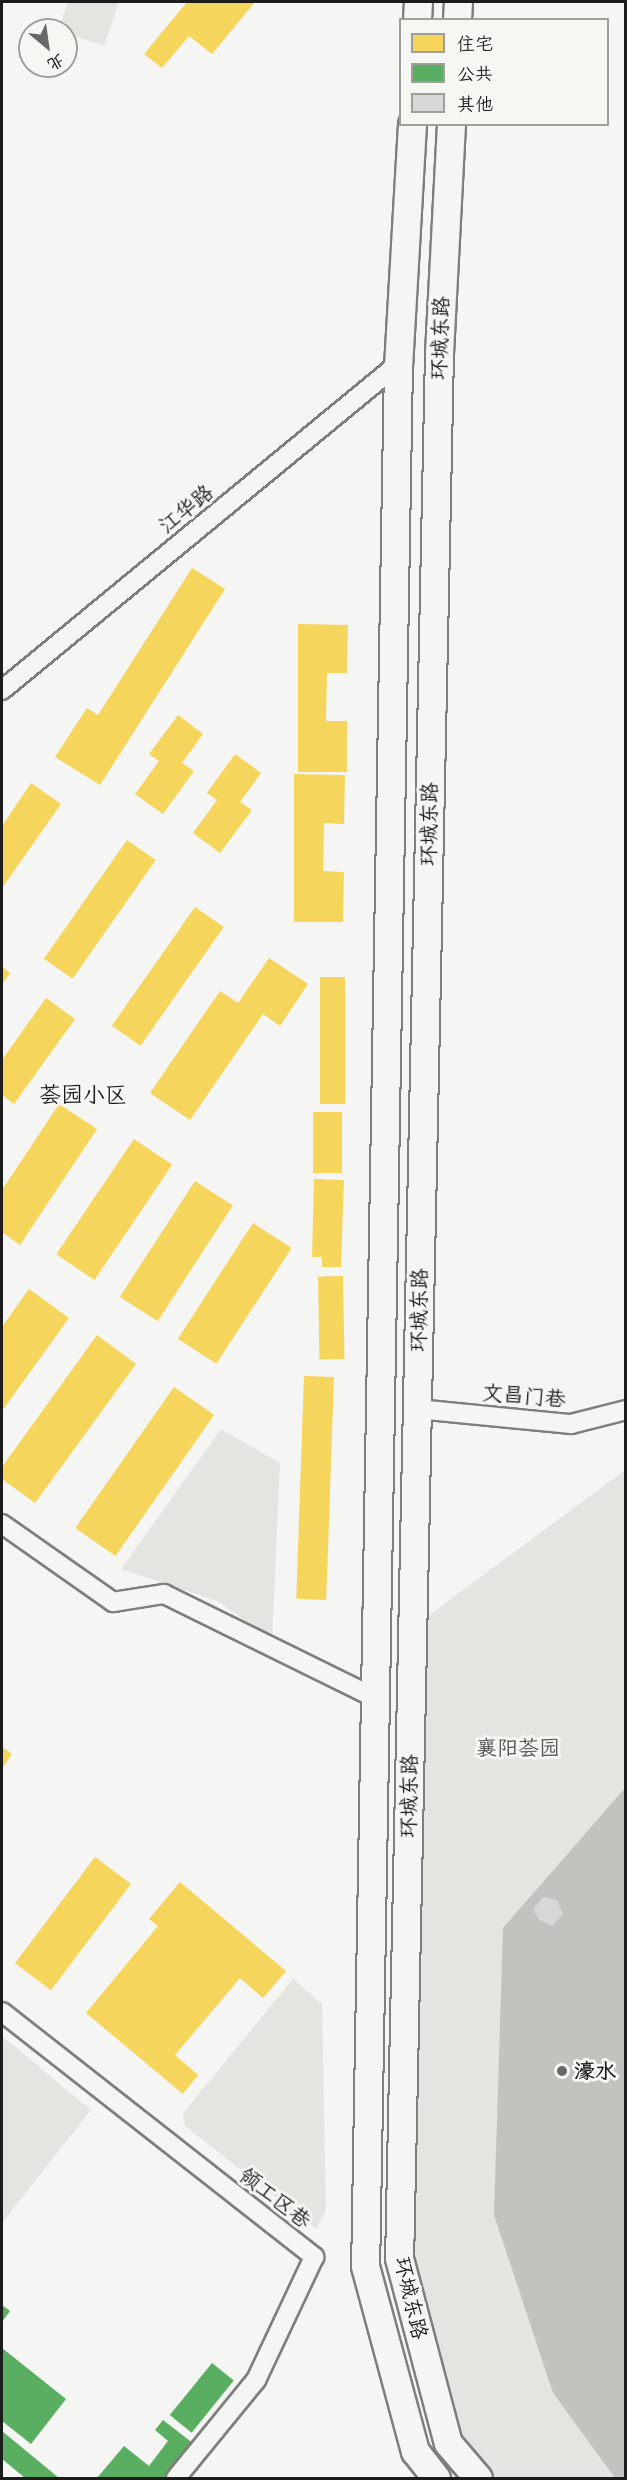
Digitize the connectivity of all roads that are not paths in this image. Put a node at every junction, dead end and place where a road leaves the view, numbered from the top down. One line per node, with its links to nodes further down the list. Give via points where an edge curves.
1 (418, 2): 3 (main road)
2 (458, 2): 4 (main road)
3 (417, 18)
4 (457, 18)
5 (412, 126): 7 (main road, 环城东路)
6 (451, 126): 9 (main road, 环城东路, via 439,353)
7 (398, 364): 8 (street, 江华路); 12 (main road, 环城东路)
8 (2, 690)
9 (417, 1408): 10 (street, 文昌门巷, via 571,1424); 16 (main road, 环城东路, via 399,2258 448,2443)
10 (626, 1410)
11 (2, 1524): 12 (street, via 113,1602 164,1594)
12 (375, 1698): 15 (main road, 环城东路, via 365,2266 415,2451)
13 (2, 2012): 14 (street, 领工区巷, via 314,2257 256,2380)
14 (176, 2478)
15 (436, 2478)
16 (478, 2478)

